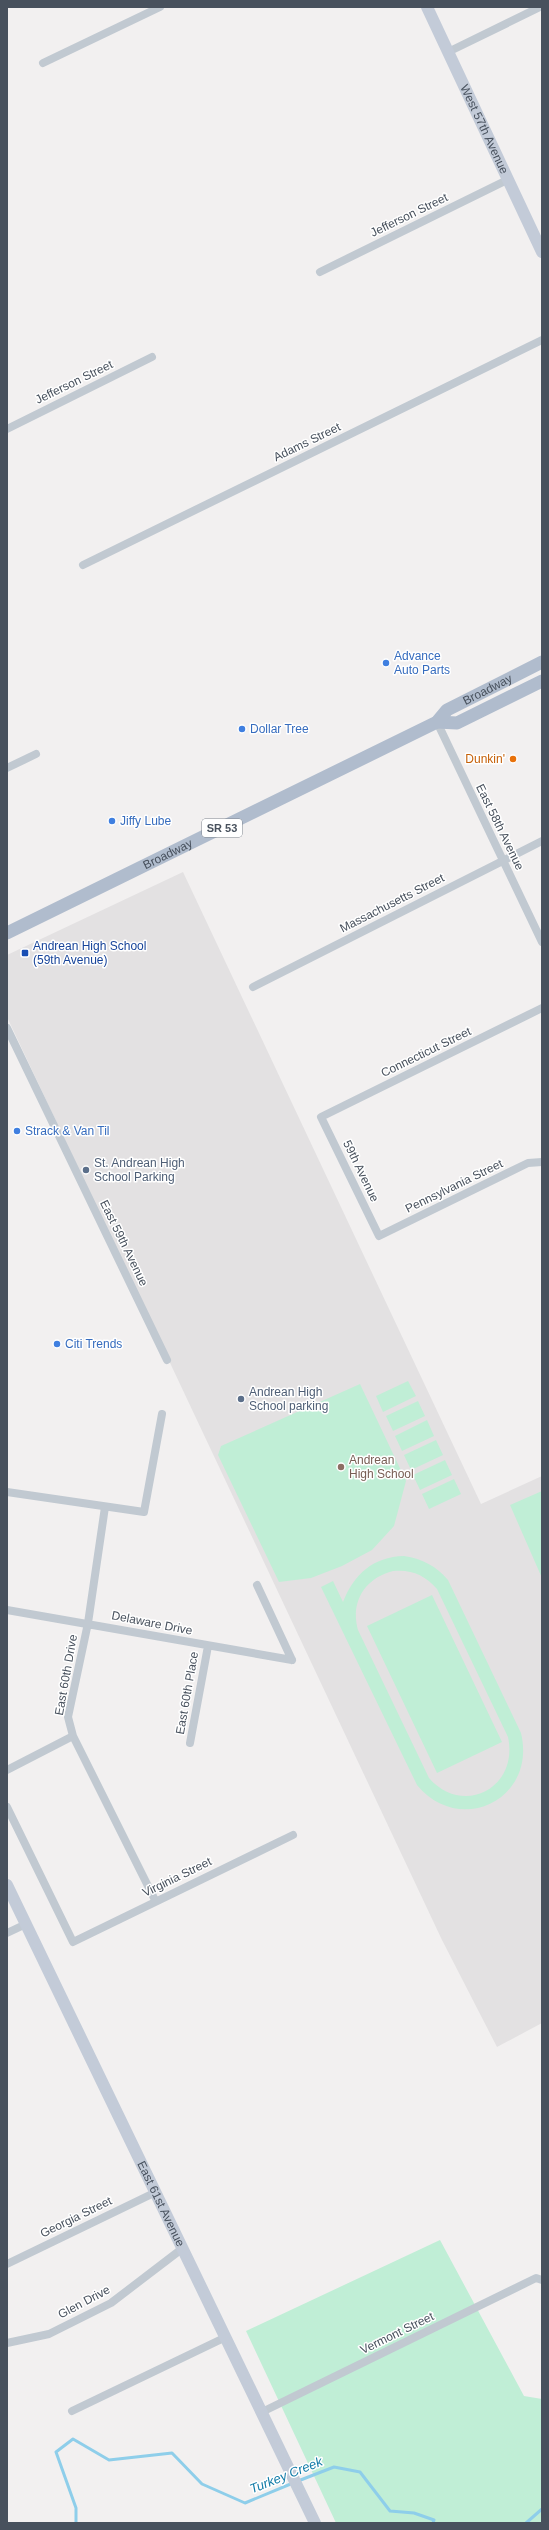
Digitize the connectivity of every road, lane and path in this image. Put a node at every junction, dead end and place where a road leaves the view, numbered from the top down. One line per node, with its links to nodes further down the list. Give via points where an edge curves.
1 (160, 7): 5 (street)
2 (427, 7): 4 (main road, West 57th Avenue)
3 (540, 7): 4 (street)
4 (448, 52): 6 (main road, West 57th Avenue)
5 (43, 63)
6 (509, 179): 7 (main road, West 57th Avenue); 8 (street, Jefferson Street)
7 (542, 252)
8 (320, 272)
9 (542, 340): 12 (street, Adams Street)
10 (152, 357): 11 (street, Jefferson Street)
11 (7, 429)
12 (83, 565)
13 (542, 662): 15 (main road, Broadway / SR 53, via 447,710)
14 (542, 681): 15 (main road, Broadway / SR 53, via 457,723)
15 (437, 722): 19 (street, East 58th Avenue); 20 (main road, Broadway / SR 53)
16 (36, 754): 17 (street)
17 (7, 768)
18 (542, 841): 19 (street, Massachusetts Street)
19 (503, 860): 21 (street, East 58th Avenue); 22 (street, Massachusetts Street)
20 (7, 933)
21 (542, 942)
22 (253, 987)
23 (542, 1008): 25 (street, Connecticut Street)
24 (7, 1028): 28 (street, East 59th Avenue)
25 (321, 1117): 27 (street, 59th Avenue)
26 (542, 1162): 27 (street, Pennsylvania Street, via 528,1163)
27 (379, 1236)
28 (167, 1360)
29 (162, 1414): 31 (street, via 144,1512)
30 (7, 1492): 31 (street)
31 (106, 1507): 34 (street, East 60th Drive)
32 (257, 1585): 35 (street, Delaware Drive, via 292,1660)
33 (7, 1610): 34 (street, Delaware Drive)
34 (88, 1623): 35 (street, Delaware Drive); 36 (street, East 60th Drive, via 68,1717)
35 (208, 1646): 37 (street, East 60th Place)
36 (74, 1736): 38 (street); 42 (street, East 60th Drive)
37 (190, 1743)
38 (7, 1770)
39 (7, 1807): 42 (street, Virginia Street, via 72,1942)
40 (293, 1835): 42 (street, Virginia Street)
41 (7, 1885): 43 (main road, East 61st Avenue)
42 (156, 1900)
43 (26, 1924): 44 (street); 45 (main road, East 61st Avenue)
44 (7, 1933)
45 (156, 2192): 46 (main road, East 61st Avenue); 47 (street, Georgia Street)
46 (183, 2248): 49 (main road, East 61st Avenue); 50 (street, Glen Drive, via 112,2303 49,2334)
47 (7, 2264)
48 (542, 2280): 52 (street, Vermont Street, via 536,2278)
49 (226, 2337): 51 (street); 52 (main road, East 61st Avenue)
50 (7, 2342)
51 (72, 2411)
52 (262, 2412): 53 (main road, East 61st Avenue)
53 (316, 2523)

